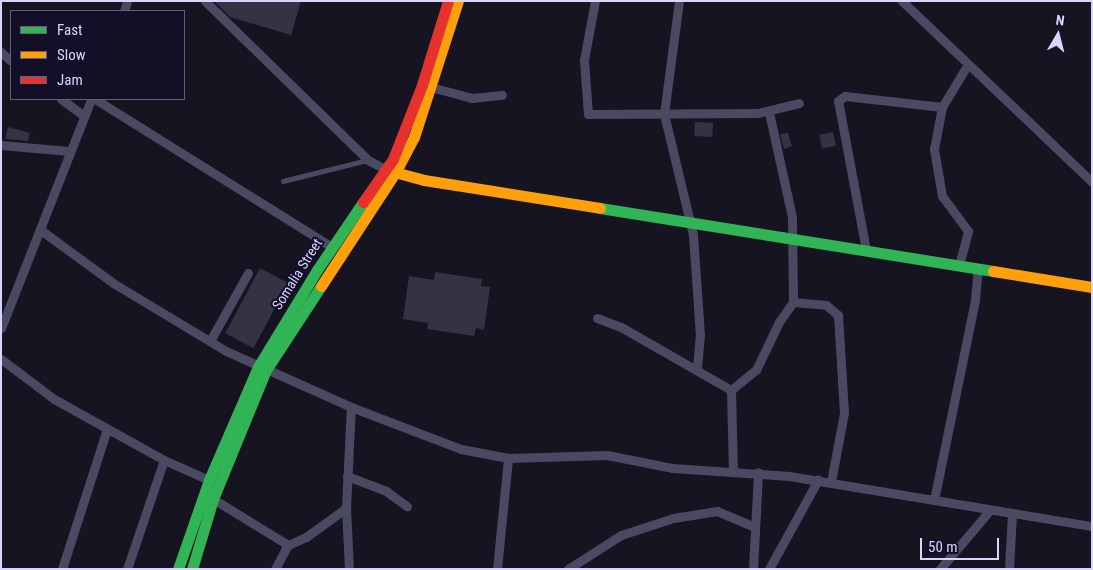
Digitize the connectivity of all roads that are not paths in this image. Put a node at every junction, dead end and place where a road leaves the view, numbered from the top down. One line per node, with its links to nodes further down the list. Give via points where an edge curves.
1 (205, 1): 20 (street)
2 (448, 1): 8 (main road)
3 (458, 1): 8 (main road)
4 (595, 1): 16 (street, via 584,60 585,112)
5 (679, 1): 16 (street)
6 (902, 1): 7 (street)
7 (968, 64): 14 (street); 23 (street)
8 (427, 86): 9 (street, via 479,99); 21 (main road, via 414,137)
9 (502, 95)
10 (63, 100): 17 (street)
11 (91, 100): 17 (street)
12 (97, 100): 27 (street)
13 (799, 103): 15 (street)
14 (942, 107): 28 (street, via 845,96 839,98 843,137); 29 (street, via 933,158 942,196 968,231)
15 (769, 112): 16 (street); 26 (street, via 788,187)
16 (664, 114): 24 (street, via 668,142)
17 (84, 116): 19 (street)
18 (1, 145): 19 (street)
19 (70, 152): 25 (street)
20 (368, 160): 21 (street); 22 (lane)
21 (391, 172): 24 (main road); 27 (main road, Somalia Street); 38 (main road)
22 (283, 181)
23 (1092, 182)
24 (691, 221): 26 (main road); 39 (street, via 700,334)
25 (42, 231): 35 (street); 36 (street, via 112,283)
26 (794, 238): 28 (main road); 33 (street)
27 (332, 247): 38 (main road, Somalia Street)
28 (866, 250): 29 (main road)
29 (959, 264): 30 (main road)
30 (978, 268): 32 (main road); 52 (street, via 975,300)
31 (248, 273): 36 (street)
32 (1092, 287)
33 (793, 302): 40 (street, via 779,322 756,370); 50 (street, via 826,305 838,315 844,413)
34 (597, 318): 39 (street, via 621,327)
35 (1, 328)
36 (210, 341): 38 (street)
37 (1, 359): 42 (street, via 54,399)
38 (262, 369): 41 (street); 48 (main road, Somalia Street); 51 (main road)
39 (697, 369): 40 (street)
40 (731, 390): 45 (street)
41 (351, 407): 43 (street, via 447,445); 47 (street)
42 (107, 429): 44 (street); 60 (street)
43 (508, 458): 45 (street, via 603,455 663,467); 66 (street)
44 (164, 460): 48 (street); 61 (street)
45 (733, 470): 46 (street)
46 (758, 472): 49 (street); 57 (street)
47 (347, 476): 53 (street, via 386,491); 54 (street)
48 (209, 480): 51 (main road, Somalia Street)
49 (818, 480): 50 (street); 69 (street)
50 (831, 482): 52 (street)
51 (208, 497): 59 (street); 62 (main road, Somalia Street); 63 (main road)
52 (934, 500): 55 (street)
53 (407, 506)
54 (346, 508): 59 (street, via 306,537); 65 (street)
55 (990, 510): 56 (street); 70 (street)
56 (1012, 513): 58 (street); 71 (street)
57 (753, 526): 67 (street, via 726,513 709,511 673,518 617,537); 68 (street)
58 (1092, 526)
59 (288, 545): 64 (street)
60 (62, 569)
61 (127, 569)
62 (178, 569)
63 (192, 569)
64 (275, 569)
65 (349, 569)
66 (497, 569)
67 (568, 569)
68 (753, 569)
69 (769, 569)
70 (940, 569)
71 (1009, 569)

